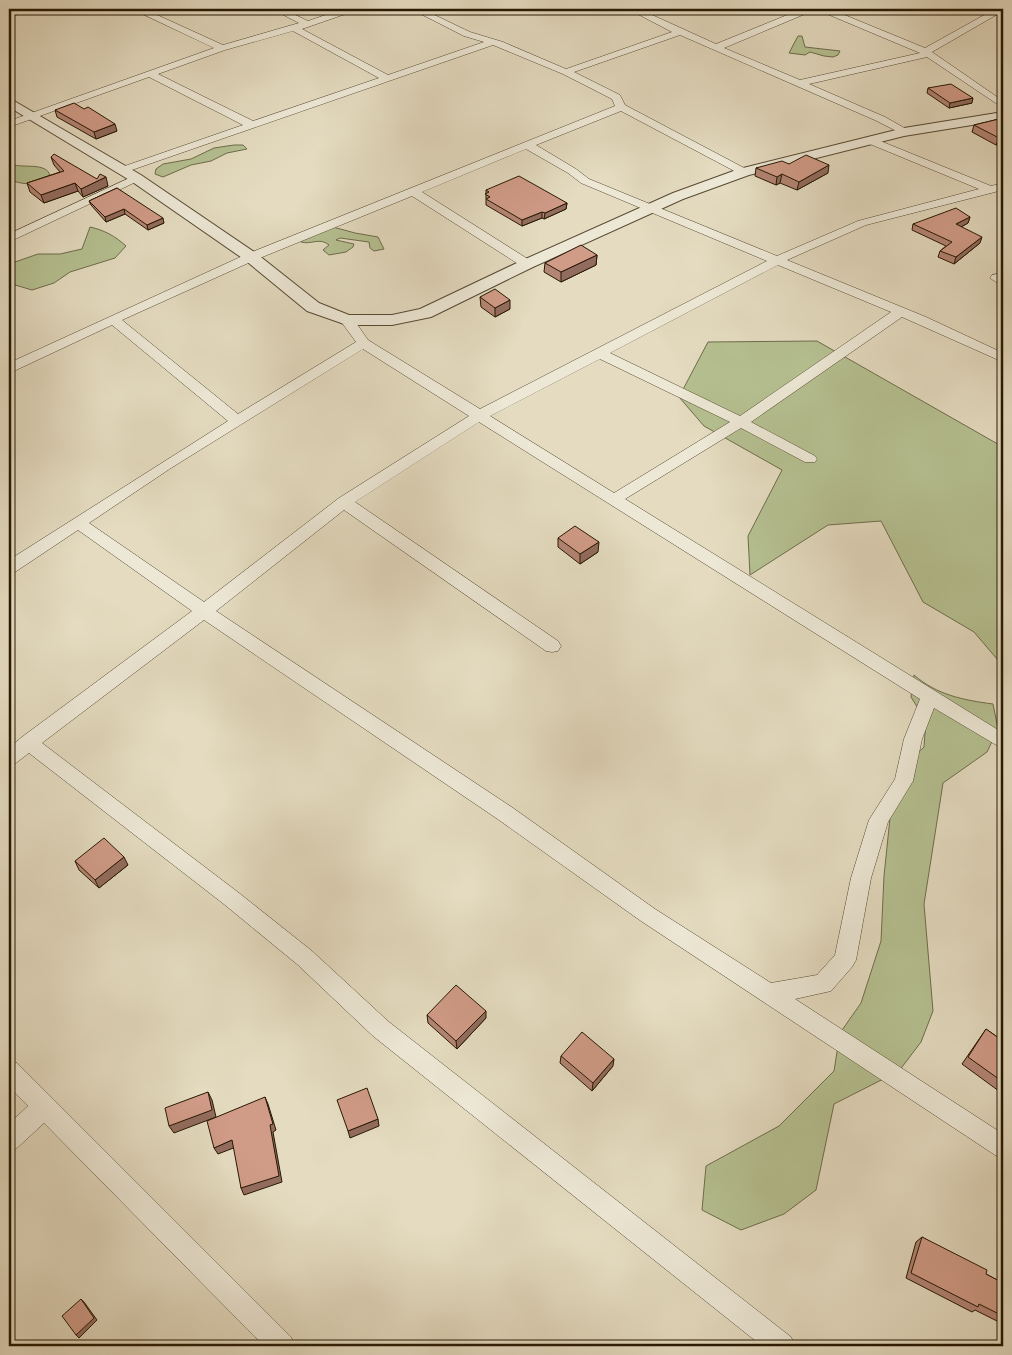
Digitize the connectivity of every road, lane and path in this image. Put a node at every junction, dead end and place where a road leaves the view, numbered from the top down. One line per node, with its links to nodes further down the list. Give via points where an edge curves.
1 (25, 9): 10 (street)
2 (137, 9): 15 (street)
3 (276, 9): 11 (street)
4 (351, 9): 11 (street)
5 (415, 9): 14 (street, via 467,34)
6 (632, 9): 13 (street)
7 (809, 9): 16 (street)
8 (823, 9): 17 (street)
9 (1001, 9): 17 (street)
10 (9, 15)
11 (308, 24): 12 (street)
12 (294, 28): 15 (street); 20 (street)
13 (680, 32): 16 (street); 18 (street)
14 (493, 42): 18 (street); 20 (street)
15 (222, 48): 19 (street)
16 (718, 48): 21 (street)
17 (927, 53): 21 (street); 23 (street)
18 (566, 72): 24 (street, via 616,97)
19 (150, 74): 25 (street); 28 (street)
20 (388, 79): 28 (street)
21 (800, 83): 29 (street)
22 (9, 102): 25 (street)
23 (1003, 105)
24 (621, 107): 31 (street); 33 (street)
25 (30, 115): 27 (street); 32 (street)
26 (1003, 116): 29 (street)
27 (9, 124)
28 (254, 126): 32 (street)
29 (904, 132): 30 (street)
30 (869, 140): 33 (street); 36 (street)
31 (527, 145): 37 (street); 39 (street, via 585,181)
32 (123, 170): 34 (street)
33 (744, 172): 39 (street)
34 (136, 178): 40 (street); 41 (street)
35 (1003, 186): 36 (street)
36 (989, 189): 38 (street); 42 (street, via 857,225)
37 (413, 191): 41 (street); 43 (street)
38 (1003, 196)
39 (651, 208): 42 (street); 43 (street)
40 (9, 238)
41 (251, 257): 45 (street); 46 (street, via 313,307)
42 (776, 261): 44 (street); 48 (street)
43 (527, 264): 46 (street, via 425,314 392,320)
44 (900, 312): 49 (street); 53 (street)
45 (113, 319): 50 (street); 52 (street)
46 (347, 320): 47 (street)
47 (363, 343): 51 (street); 52 (street)
48 (599, 353): 51 (street); 53 (street)
49 (1003, 358)
50 (9, 368)
51 (480, 415): 55 (street); 56 (street)
52 (237, 420): 57 (street)
53 (741, 422): 54 (street); 55 (street)
54 (810, 459)
55 (615, 499): 61 (street)
56 (344, 502): 59 (street); 60 (street)
57 (79, 523): 58 (street); 59 (street)
58 (9, 568)
59 (204, 611): 62 (street); 65 (street, via 506,814 648,915)
60 (552, 646)
61 (930, 697): 63 (street); 65 (street, via 913,739 904,781 879,820 861,878 845,960 823,984)
62 (28, 742): 64 (street); 71 (street, via 232,899 305,958 381,1029)
63 (1003, 742)
64 (9, 758)
65 (769, 994): 69 (street)
66 (9, 1072): 67 (street)
67 (44, 1107): 68 (street); 70 (street)
68 (9, 1140)
69 (1003, 1147)
70 (282, 1346)
71 (782, 1346)

